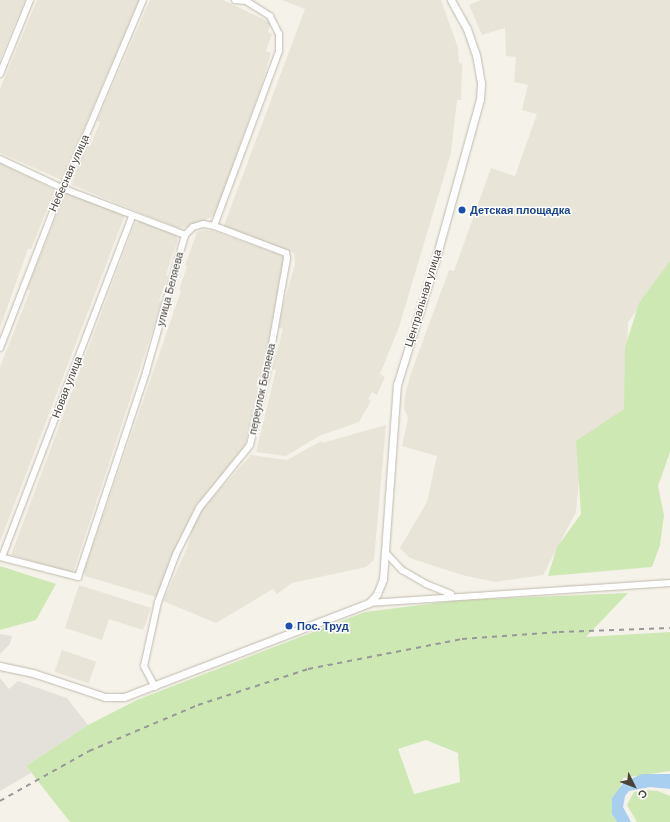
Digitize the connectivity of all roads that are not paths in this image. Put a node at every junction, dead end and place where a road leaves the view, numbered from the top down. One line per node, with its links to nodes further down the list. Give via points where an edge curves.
1 (30, 0): 5 (street)
2 (143, 0): 7 (street, Небесная улица)
3 (235, 0): 9 (street, via 262,10 275,24 279,34 279,51)
4 (451, 0): 12 (street, Центральная улица, via 467,29 476,55 481,83 480,99 434,265 397,385)
5 (0, 74)
6 (0, 159): 7 (street)
7 (62, 188): 8 (street); 11 (street, Небесная улица)
8 (132, 216): 10 (street); 13 (street, Новая улица)
9 (214, 226): 10 (street, via 203,224 193,227); 18 (street, переулок Беляева, via 286,253 268,367 250,445 199,508 176,554 158,602 144,666)
10 (185, 234): 13 (street, улица Беляева, via 146,372 78,577)
11 (0, 348)
12 (385, 552): 15 (street, via 402,570 426,584); 16 (street, Центральная улица, via 381,586)
13 (1, 557)
14 (670, 583): 15 (street, via 484,596)
15 (454, 595): 16 (street)
16 (369, 603): 18 (street)
17 (0, 666): 18 (street, via 33,673 105,696 124,697)
18 (155, 686)

